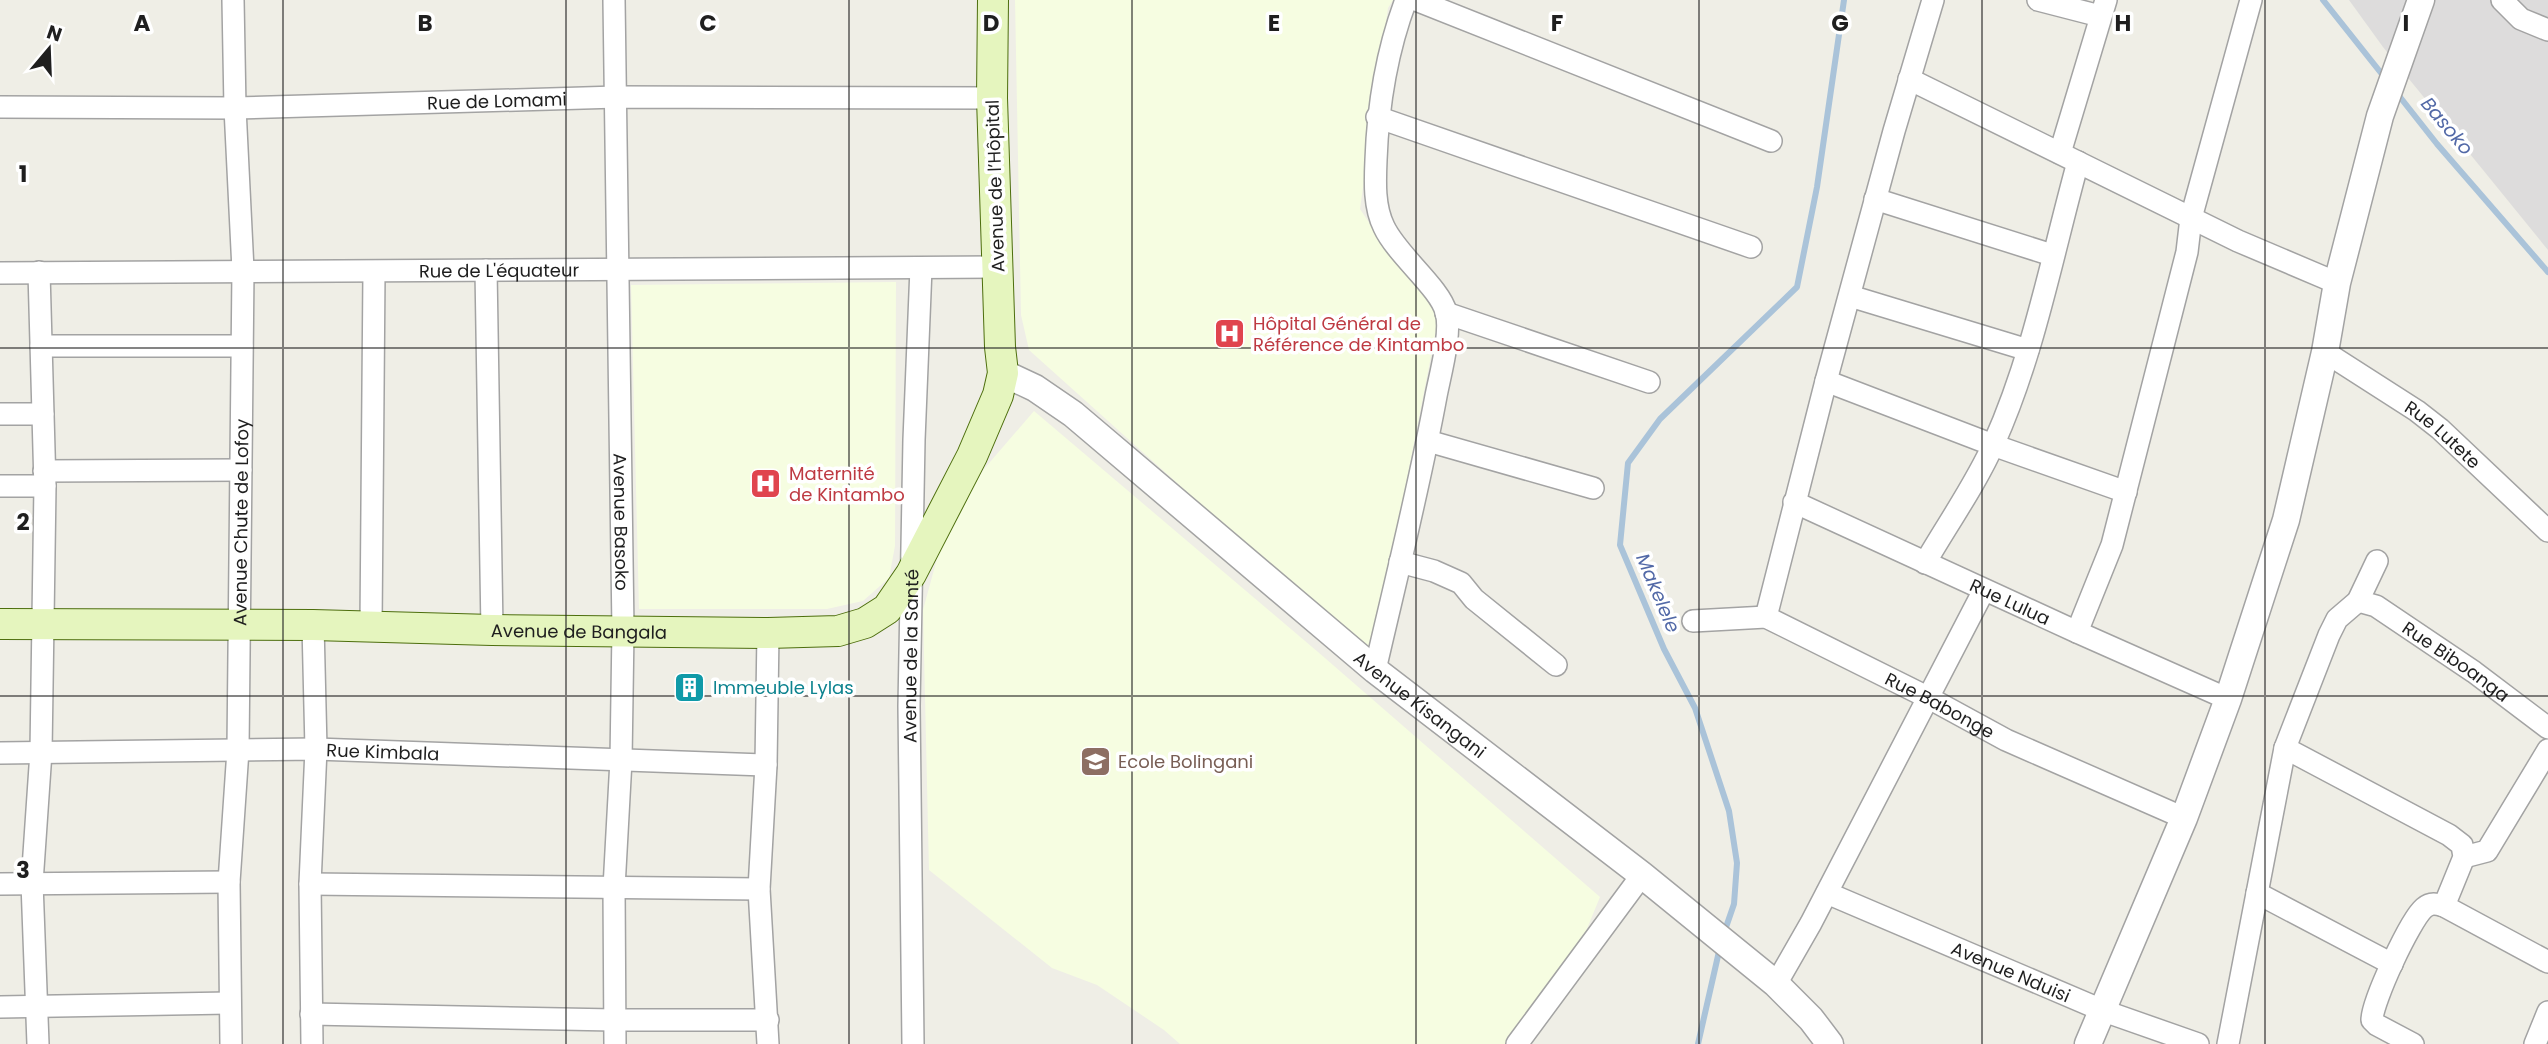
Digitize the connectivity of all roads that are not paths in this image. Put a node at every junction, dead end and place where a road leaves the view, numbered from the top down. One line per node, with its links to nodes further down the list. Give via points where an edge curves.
1 (233, 0): 17 (street, Avenue Chute de Lofoy)
2 (614, 0): 14 (street, Avenue Basoko)
3 (993, 0): 15 (main road, Avenue de l’Hôpital)
4 (1406, 0): 18 (street, via 1392,35)
5 (1416, 0): 19 (street)
6 (1933, 0): 13 (street)
7 (2038, 0): 11 (street)
8 (2251, 0): 22 (street)
9 (2421, 0): 33 (street, via 2380,116)
10 (2502, 0): 12 (street, via 2521,19)
11 (2103, 8): 20 (street)
12 (2548, 30)
13 (1909, 79): 20 (street); 21 (street)
14 (617, 97): 15 (street, Rue de Lomami); 17 (street, Rue de Lomami); 27 (street, Avenue Basoko)
15 (992, 98): 25 (main road, Avenue de l’Hôpital)
16 (0, 107): 17 (street, Rue de Lomami)
17 (235, 108): 28 (street, Avenue Chute de Lofoy)
18 (1377, 117): 23 (street); 35 (street, via 1374,190 1382,225)
19 (1771, 141)
20 (2069, 158): 22 (street); 24 (street)
21 (1875, 199): 24 (street); 34 (street)
22 (2191, 218): 33 (street); 51 (street)
23 (1751, 247)
24 (2052, 256): 38 (street)
25 (997, 267): 26 (street, Rue de L'équateur); 40 (main road, Avenue de l’Hôpital)
26 (921, 268): 27 (street, Rue de L'équateur); 57 (street, Avenue de la Santé)
27 (617, 269): 29 (street, Rue de L'équateur); 68 (street, Avenue Basoko)
28 (243, 270): 31 (street, Rue de L'équateur); 32 (street, Rue de L'équateur); 37 (street, Avenue Chute de Lofoy)
29 (486, 270): 32 (street, Rue de L'équateur); 67 (street)
30 (0, 272): 31 (street, Rue de L'équateur)
31 (38, 272): 36 (street)
32 (374, 272): 66 (street)
33 (2337, 283): 39 (street)
34 (1850, 296): 38 (street); 41 (street)
35 (1446, 313): 42 (street); 45 (street, via 1445,349)
36 (41, 346): 37 (street); 44 (street)
37 (242, 346): 47 (street, Avenue Chute de Lofoy)
38 (2028, 350): 46 (street)
39 (2325, 352): 53 (street, Rue Lutete, via 2417,411); 74 (street, via 2286,520)
40 (1003, 373): 57 (main road, Avenue de Bangala, via 986,426); 72 (street, Avenue Kisangani, via 1073,414)
41 (1826, 381): 46 (street); 52 (street)
42 (1649, 382)
43 (0, 414): 44 (street)
44 (43, 414): 48 (street)
45 (1428, 441): 50 (street); 55 (street)
46 (1993, 445): 51 (street); 56 (street)
47 (241, 470): 48 (street); 65 (street, Avenue Chute de Lofoy)
48 (45, 478): 49 (street); 63 (street)
49 (0, 486)
50 (1593, 488)
51 (2126, 492): 69 (street, via 2109,554)
52 (1794, 502): 56 (street, Rue Lulua); 60 (street)
53 (2548, 531)
54 (2377, 561): 59 (street)
55 (1399, 562): 71 (street, via 1434,570 1461,583); 72 (street)
56 (1925, 562): 58 (street, Rue Lulua)
57 (911, 574): 70 (main road, Avenue de Bangala, via 887,609 865,623 838,631); 112 (street, Avenue de la Santé)
58 (1984, 590): 69 (street, Rue Lulua); 73 (street)
59 (2358, 601): 75 (street, Rue Biboanga, via 2376,606 2420,635); 76 (street, via 2337,619 2329,635)
60 (1766, 617): 61 (street, Rue Babonge); 73 (street, Rue Babonge)
61 (1693, 621)
62 (0, 624): 63 (main road, Avenue de Bangala)
63 (41, 624): 65 (main road, Avenue de Bangala); 80 (street)
64 (313, 625): 65 (main road, Avenue de Bangala); 66 (main road, Avenue de Bangala); 78 (street)
65 (238, 626): 77 (street, Avenue Chute de Lofoy)
66 (371, 626): 67 (main road, Avenue de Bangala)
67 (492, 630): 68 (main road, Avenue de Bangala)
68 (623, 630): 70 (main road, Avenue de Bangala); 82 (street, Avenue Basoko)
69 (2077, 632): 74 (street, Rue Lulua)
70 (768, 633): 83 (street)
71 (1556, 665)
72 (1375, 670): 86 (street, Avenue Kisangani)
73 (1929, 698): 84 (street, Rue Babonge, via 2006,740); 93 (street)
74 (2228, 699): 84 (street)
75 (2548, 728)
76 (2285, 748): 85 (street, via 2449,835 2462,845); 94 (street)
77 (238, 750): 78 (street, Rue Kimbala); 80 (street, Rue Kimbala); 87 (street, Avenue Chute de Lofoy)
78 (316, 750): 82 (street, Rue Kimbala); 90 (street)
79 (2548, 750): 85 (street, via 2487,851)
80 (41, 752): 81 (street, Rue Kimbala); 88 (street)
81 (0, 754)
82 (621, 760): 83 (street, Rue Kimbala); 91 (street, Avenue Basoko)
83 (766, 765): 92 (street)
84 (2184, 818): 102 (street)
85 (2464, 857): 95 (street)
86 (1642, 875): 98 (street, Avenue Kisangani); 113 (street)
87 (229, 882): 88 (street); 99 (street, Avenue Chute de Lofoy)
88 (32, 883): 89 (street); 100 (street)
89 (0, 884)
90 (310, 884): 91 (street); 104 (street)
91 (614, 888): 92 (street); 105 (street, Avenue Basoko)
92 (758, 889): 106 (street)
93 (1827, 893): 98 (street); 102 (street, Avenue Nduisi)
94 (2257, 893): 97 (street); 117 (street)
95 (2444, 906): 96 (street); 97 (street, via 2433,903 2425,907)
96 (2548, 962)
97 (2392, 964): 118 (street, via 2372,1020)
98 (1776, 984): 114 (street, Avenue Kisangani)
99 (229, 1003): 100 (street); 108 (street, Avenue Chute de Lofoy)
100 (37, 1006): 101 (street); 107 (street)
101 (0, 1007)
102 (2104, 1011): 115 (street); 116 (street, Avenue Nduisi)
103 (2548, 1012): 119 (street)
104 (311, 1014): 105 (street); 109 (street)
105 (614, 1020): 106 (street); 110 (street, Avenue Basoko)
106 (768, 1020): 111 (street)
107 (38, 1044)
108 (231, 1044)
109 (312, 1044)
110 (615, 1044)
111 (768, 1044)
112 (913, 1044)
113 (1517, 1044)
114 (1830, 1044)
115 (2088, 1044)
116 (2198, 1044)
117 (2228, 1044)
118 (2413, 1044)
119 (2535, 1044)

